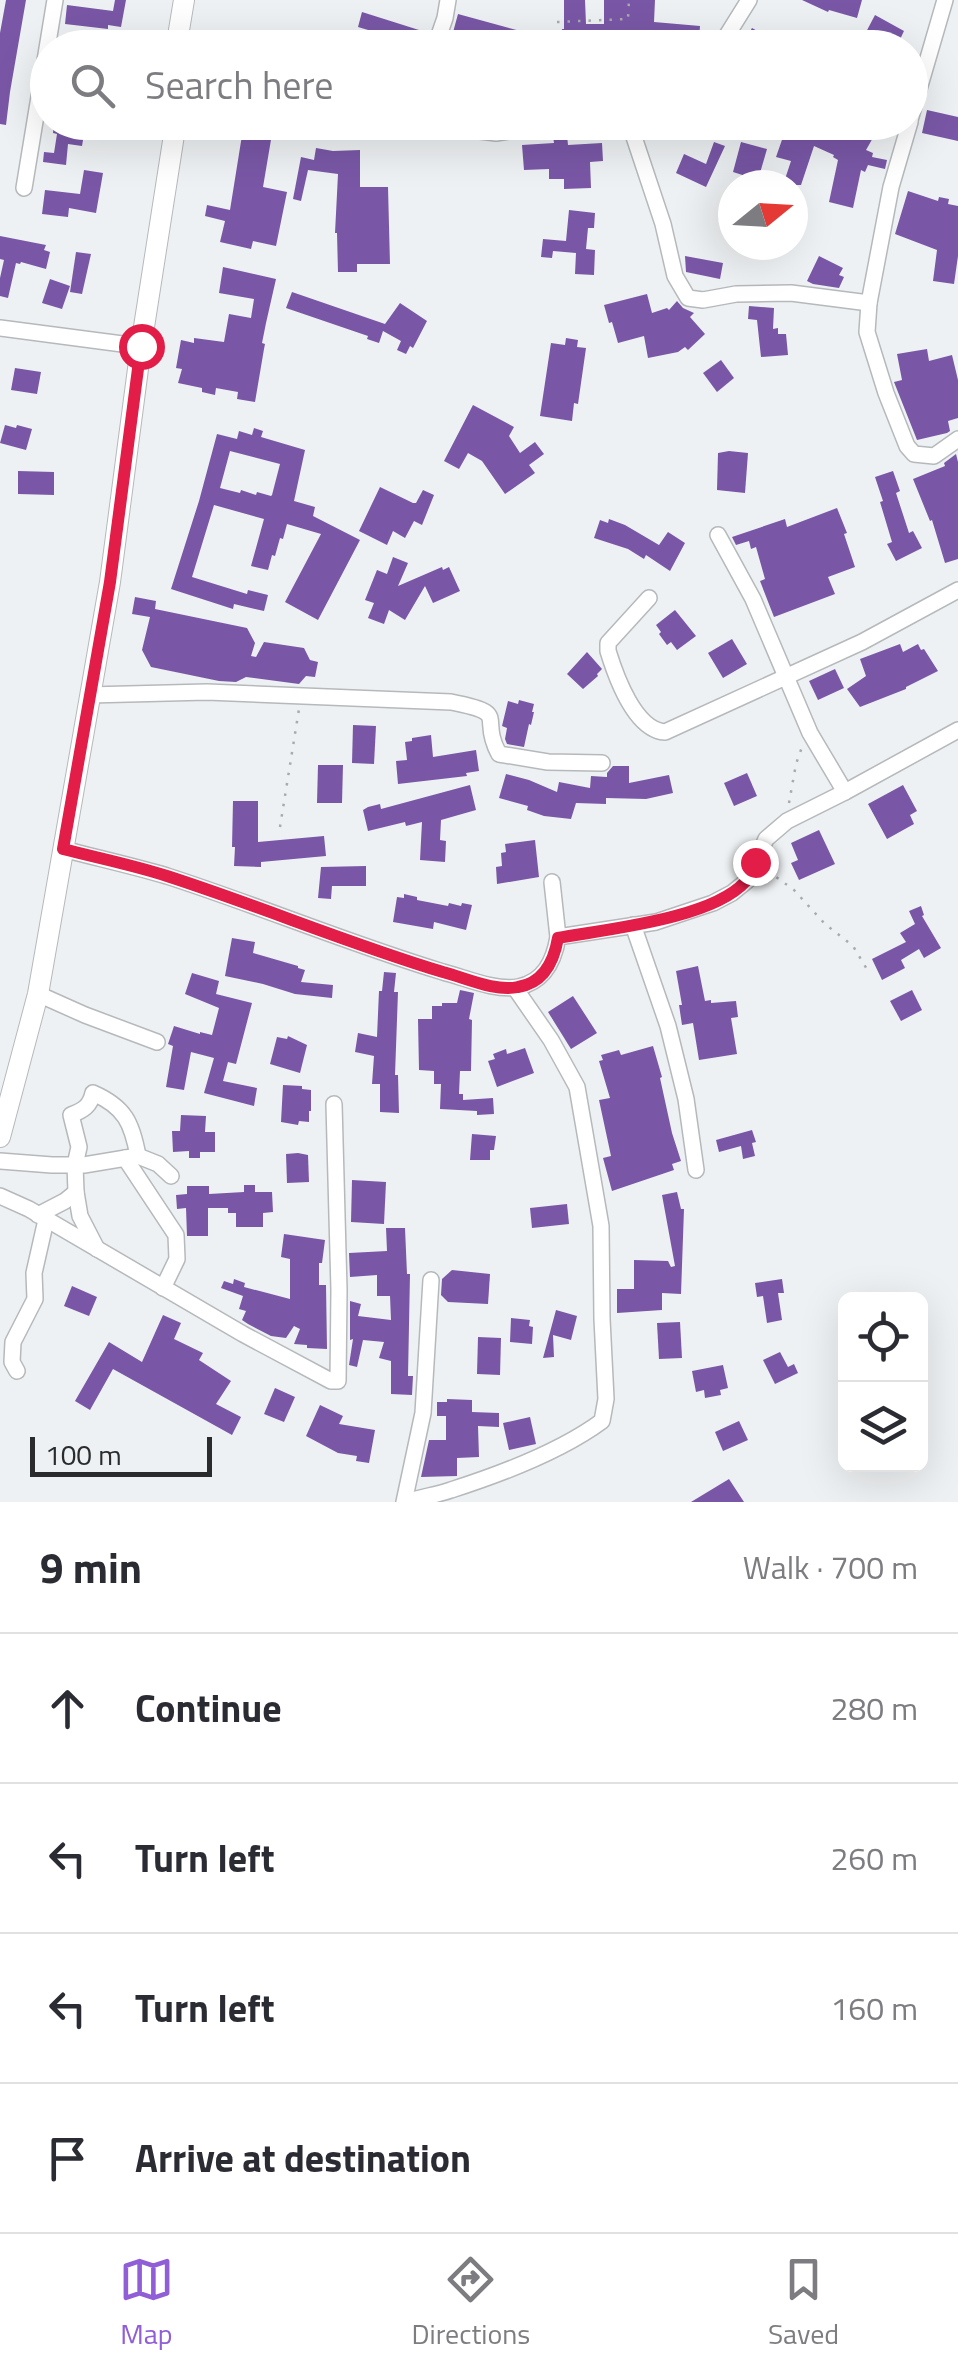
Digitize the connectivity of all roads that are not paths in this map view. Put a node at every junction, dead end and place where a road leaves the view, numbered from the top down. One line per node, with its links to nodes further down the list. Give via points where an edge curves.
1 (55, 0): 7 (street)
2 (184, 0): 8 (main road)
3 (195, 0): 9 (main road)
4 (448, 0): 10 (street)
5 (749, 0): 11 (street)
6 (945, 0): 12 (street)
7 (50, 30)
8 (179, 30)
9 (191, 30)
10 (441, 30)
11 (730, 30)
12 (928, 59)
13 (32, 140): 18 (street)
14 (162, 140): 21 (main road)
15 (173, 140): 27 (main road)
16 (635, 140): 19 (street, via 675,276 688,298 791,293)
17 (904, 140): 19 (street)
18 (24, 188)
19 (869, 303): 22 (street, via 868,332 907,446 914,454 934,456)
20 (0, 328): 21 (street)
21 (130, 344): 38 (main road, via 96,599 27,991)
22 (958, 439)
23 (718, 535): 26 (street)
24 (958, 590): 26 (street)
25 (648, 598): 26 (street, via 608,651 629,701 653,731 676,729)
26 (785, 678): 30 (street)
27 (89, 695): 29 (street, via 207,692 451,702 487,712 500,754); 31 (main road)
28 (958, 730): 30 (street)
29 (602, 764)
30 (845, 792): 33 (street, via 766,840 748,880 732,893)
31 (63, 849): 35 (street, via 166,876 417,964); 36 (main road)
32 (552, 882): 34 (street)
33 (633, 925): 34 (street); 44 (street, via 668,1026)
34 (558, 938): 35 (street, via 546,971)
35 (515, 988): 53 (street, via 577,1088 601,1226 602,1421 506,1470)
36 (38, 994): 37 (street); 40 (main road)
37 (157, 1042)
38 (0, 1094)
39 (334, 1104): 51 (street, via 338,1381)
40 (0, 1137)
41 (132, 1157): 43 (street); 43 (street, via 134,1135 126,1116 94,1093 72,1115 80,1147); 45 (street, via 158,1164); 51 (street, via 176,1235 177,1258)
42 (0, 1161): 43 (street)
43 (75, 1165): 46 (street)
44 (696, 1170)
45 (171, 1176)
46 (76, 1192): 48 (street); 49 (street)
47 (0, 1196): 48 (street)
48 (42, 1217): 49 (street); 52 (street, via 35,1299 13,1342)
49 (98, 1250): 51 (street)
50 (431, 1280): 53 (street, via 423,1413)
51 (162, 1288)
52 (17, 1371)
53 (405, 1502)

